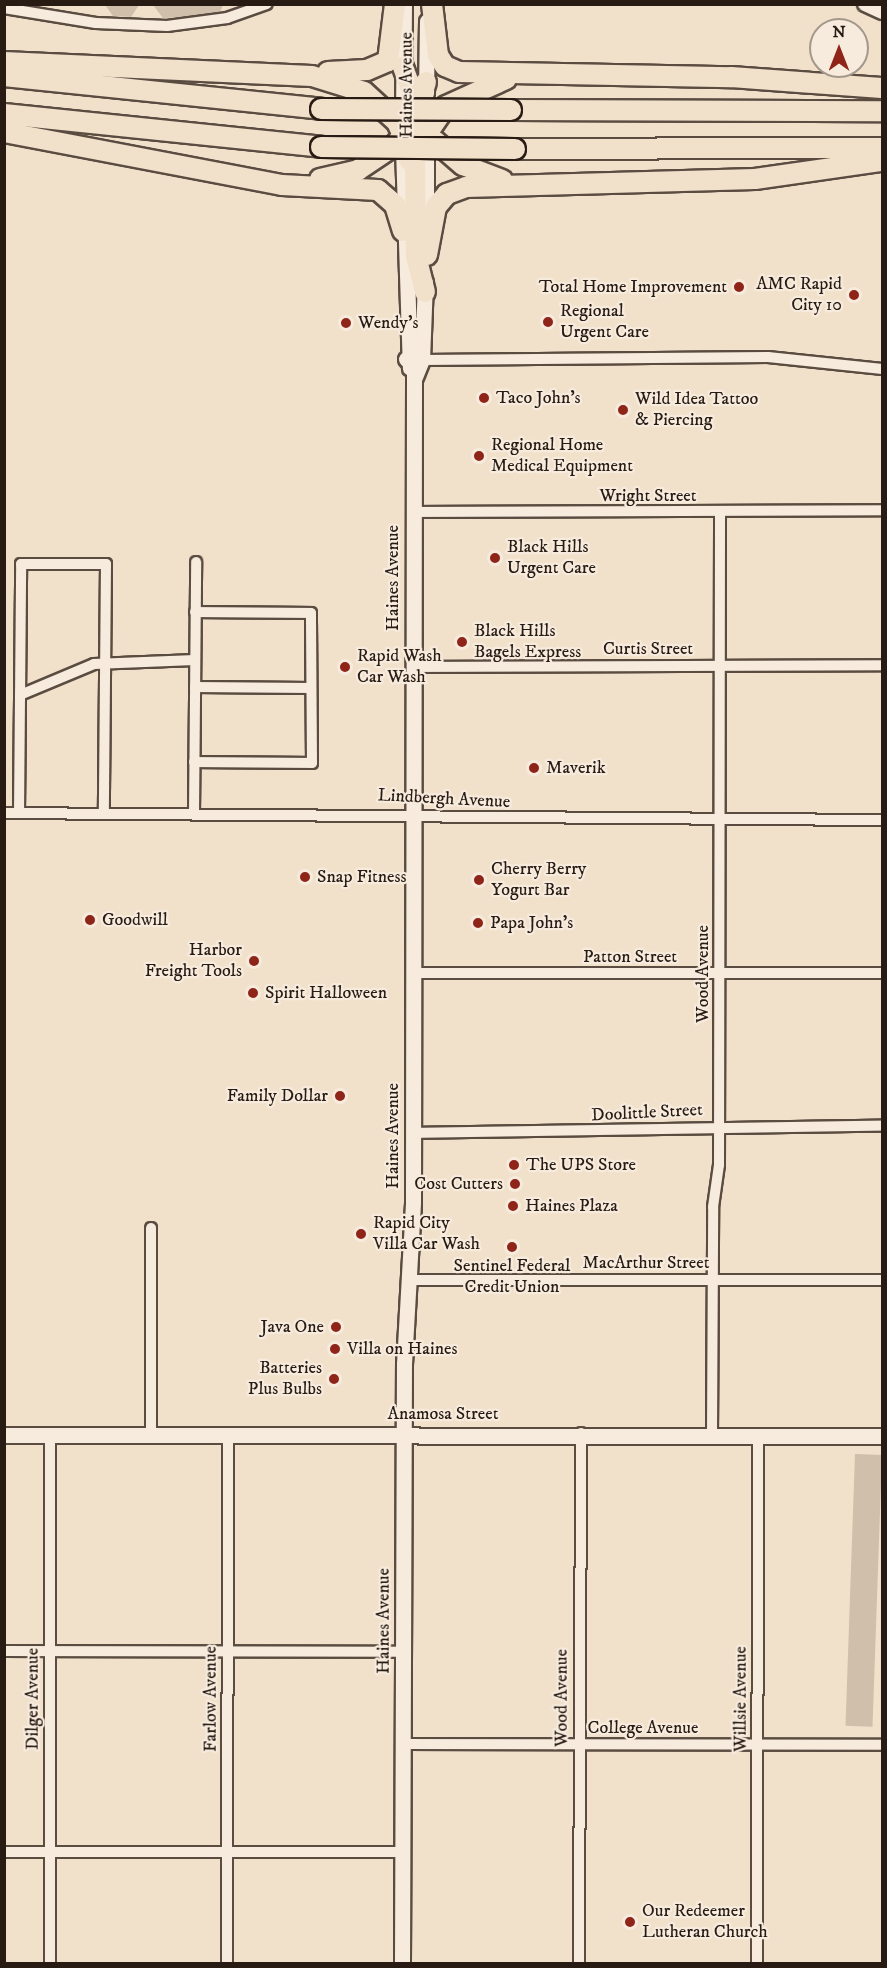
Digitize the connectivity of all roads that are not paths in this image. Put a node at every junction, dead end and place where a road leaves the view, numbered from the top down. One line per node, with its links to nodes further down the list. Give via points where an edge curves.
1 (267, 4): 7 (street, via 226,18 167,26 96,23)
2 (395, 4): 11 (highway, via 392,54 383,65 355,72)
3 (404, 4): 10 (main road, Haines Avenue)
4 (427, 4): 14 (main road, Haines Avenue)
5 (432, 4): 13 (highway, via 445,66)
6 (865, 4): 8 (street)
7 (4, 8)
8 (882, 12)
9 (4, 62): 11 (highway)
10 (404, 68): 18 (highway); 20 (main road, Haines Avenue)
11 (253, 74): 20 (highway, via 343,82 381,105)
12 (4, 76): 16 (highway, bridge, via 321,109)
13 (544, 76): 15 (highway, via 731,77); 18 (highway, via 505,79 470,91)
14 (426, 82): 18 (highway)
15 (882, 88)
16 (882, 111)
17 (4, 114): 21 (highway, bridge, via 321,147)
18 (424, 123): 20 (highway); 24 (highway, via 443,150 463,165 500,179); 27 (main road, Haines Avenue)
19 (4, 132): 23 (highway)
20 (406, 140): 23 (highway, via 369,164 338,176); 25 (highway); 29 (highway, via 416,256)
21 (882, 148)
22 (882, 161): 24 (highway, via 755,179)
23 (248, 177): 26 (highway, via 304,188 383,191 395,205)
24 (531, 182): 27 (highway, via 466,187 447,194 433,217)
25 (403, 184): 26 (main road)
26 (403, 231): 28 (main road)
27 (426, 257): 29 (main road, Haines Avenue)
28 (404, 271): 30 (main road, via 413,295 414,348); 32 (main road, via 406,360 414,365)
29 (425, 292): 30 (main road, Haines Avenue)
30 (422, 360): 31 (street, via 776,357); 32 (main road, Haines Avenue)
31 (882, 369)
32 (414, 379): 34 (main road, Haines Avenue)
33 (882, 510): 35 (street, Wright Street)
34 (413, 512): 35 (street, Wright Street); 42 (main road, Haines Avenue)
35 (720, 512): 40 (street, Wood Avenue)
36 (196, 562): 37 (street)
37 (195, 612): 38 (street); 44 (street, via 311,613)
38 (195, 660): 39 (street); 43 (street)
39 (105, 662): 45 (street, via 70,671); 45 (street, via 105,564 21,564); 49 (street)
40 (720, 665): 41 (street, Curtis Street); 42 (street, Curtis Street); 52 (street, Wood Avenue)
41 (882, 665)
42 (413, 667): 51 (main road, Haines Avenue)
43 (195, 687): 44 (street); 46 (street)
44 (311, 688): 46 (street, via 312,763)
45 (20, 695): 48 (street)
46 (194, 762): 50 (street)
47 (4, 813): 48 (street, Lindbergh Avenue)
48 (20, 813): 49 (street, Lindbergh Avenue)
49 (104, 813): 50 (street, Lindbergh Avenue)
50 (194, 813): 51 (street, Lindbergh Avenue)
51 (413, 816): 52 (street, Lindbergh Avenue); 55 (main road, Haines Avenue)
52 (720, 819): 53 (street, Lindbergh Avenue); 56 (street, Wood Avenue)
53 (882, 820)
54 (882, 973): 56 (street, Patton Street)
55 (413, 974): 56 (street, Patton Street); 59 (main road, Haines Avenue)
56 (720, 974): 57 (street, Wood Avenue)
57 (718, 1125): 58 (street, Doolittle Street); 59 (street, Doolittle Street, via 648,1132); 62 (street, Wood Avenue)
58 (882, 1126)
59 (412, 1133): 61 (main road, Haines Avenue)
60 (151, 1228): 68 (street)
61 (410, 1280): 62 (street, MacArthur Street); 66 (main road, Haines Avenue)
62 (713, 1280): 63 (street, MacArthur Street); 69 (street, Wood Avenue)
63 (882, 1280)
64 (581, 1433): 66 (main road, Anamosa Street); 69 (main road, Anamosa Street); 78 (street, Wood Avenue)
65 (228, 1434): 66 (main road, Anamosa Street); 68 (main road, Anamosa Street); 75 (street, Farlow Avenue)
66 (403, 1434): 76 (main road, Haines Avenue)
67 (4, 1435): 70 (main road, Anamosa Street)
68 (151, 1435): 70 (main road, Anamosa Street)
69 (712, 1435): 71 (main road, Anamosa Street)
70 (50, 1436): 74 (street, Dilger Avenue)
71 (758, 1436): 72 (main road, Anamosa Street); 79 (street, Willsie Avenue)
72 (882, 1436)
73 (4, 1651): 74 (street)
74 (50, 1651): 75 (street); 82 (street, Dilger Avenue)
75 (227, 1652): 76 (street); 83 (street, Farlow Avenue)
76 (404, 1652): 77 (main road, Haines Avenue)
77 (403, 1744): 78 (street, College Avenue); 84 (main road, Haines Avenue)
78 (578, 1745): 79 (street, College Avenue); 88 (street, Wood Avenue)
79 (757, 1745): 80 (street, College Avenue); 89 (street, Willsie Avenue)
80 (882, 1745)
81 (4, 1852): 82 (street)
82 (50, 1852): 83 (street); 85 (street, Dilger Avenue)
83 (227, 1852): 84 (street); 86 (street, Farlow Avenue)
84 (403, 1852): 87 (main road, Haines Avenue)
85 (50, 1964)
86 (227, 1964)
87 (402, 1964)
88 (579, 1964)
89 (757, 1964)

